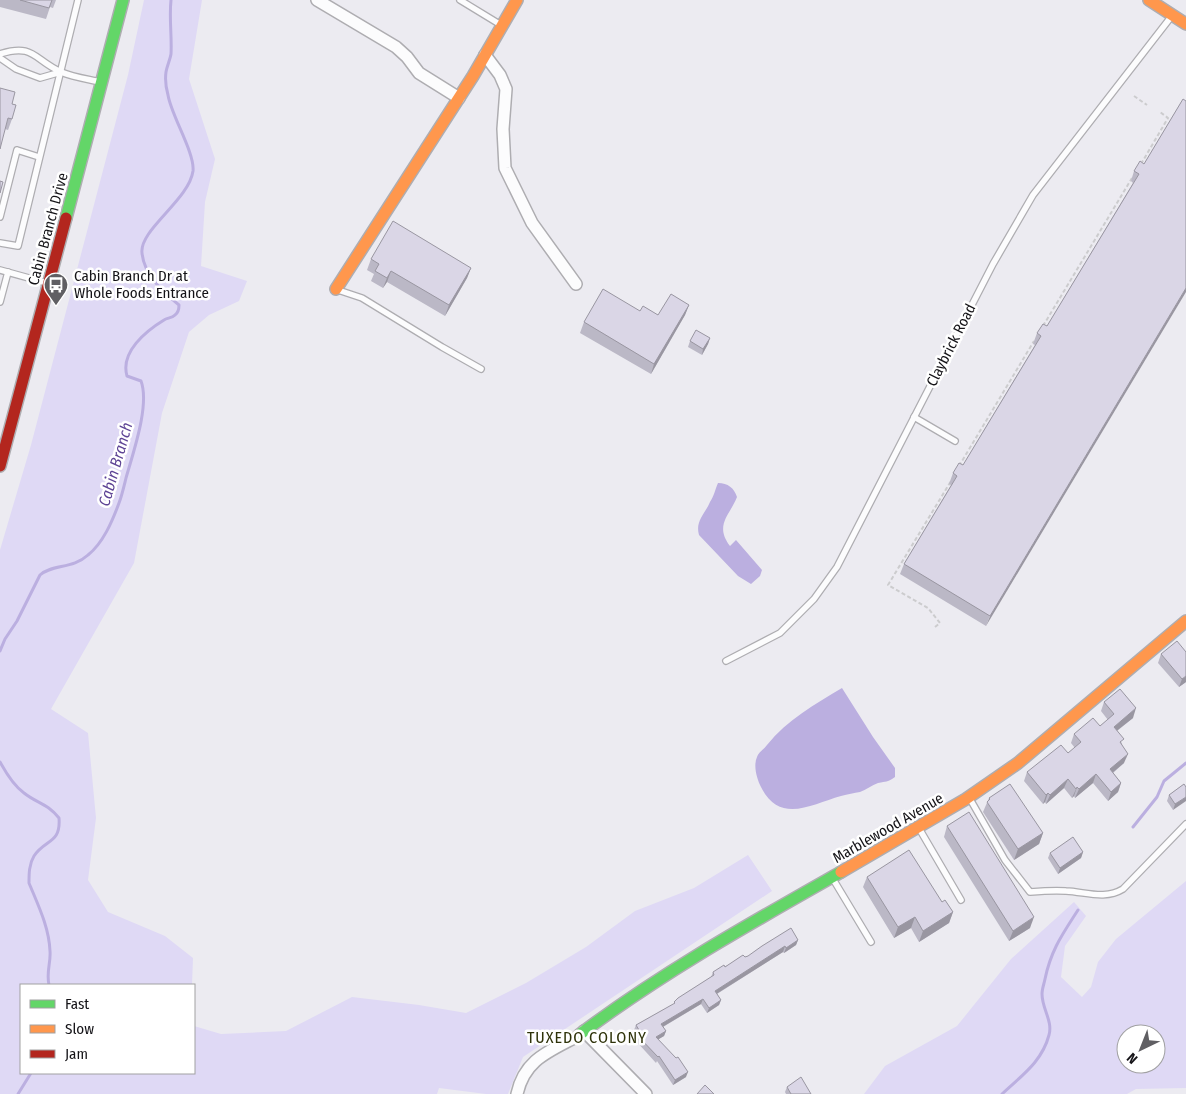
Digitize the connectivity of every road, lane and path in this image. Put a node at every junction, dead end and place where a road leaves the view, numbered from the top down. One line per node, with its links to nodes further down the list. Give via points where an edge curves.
1 (78, 0): 13 (lane)
2 (123, 0): 14 (street, Cabin Branch Drive)
3 (317, 0): 16 (street, via 396,47 419,73)
4 (460, 0): 9 (lane)
5 (517, 0): 9 (street)
6 (1149, 0): 7 (street)
7 (1172, 15): 8 (street); 33 (lane, Claybrick Road, via 1033,195 993,264)
8 (1186, 24)
9 (501, 25): 11 (street)
10 (0, 54): 13 (lane, via 12,50 29,51)
11 (484, 55): 16 (street); 27 (street, via 500,75 506,89 505,168 532,223)
12 (0, 58): 13 (lane, via 16,69 40,78)
13 (61, 72): 14 (lane); 19 (lane)
14 (101, 82): 26 (street, Cabin Branch Drive)
15 (1134, 96): 17 (path)
16 (459, 98): 28 (street)
17 (1147, 105)
18 (1160, 112): 20 (path, via 1168,118)
19 (39, 157): 22 (lane, via 17,150); 23 (lane, via 18,246)
20 (1138, 168)
21 (1133, 177): 30 (path)
22 (0, 218)
23 (0, 243)
24 (0, 270): 25 (lane)
25 (8, 272): 26 (lane); 29 (lane)
26 (49, 283): 35 (street, Cabin Branch Drive)
27 (576, 284)
28 (336, 289): 32 (lane, via 362,298)
29 (0, 302)
30 (1042, 328)
31 (1037, 336): 36 (path)
32 (481, 369)
33 (914, 417): 34 (lane); 40 (lane, Claybrick Road, via 837,567 814,599 780,633)
34 (955, 441)
35 (0, 466)
36 (956, 471)
37 (952, 479): 39 (path, via 888,585 928,608 940,623)
38 (1186, 621): 41 (street, Marblewood Avenue, via 1018,763)
39 (935, 627)
40 (726, 661)
41 (969, 797): 42 (lane, via 1005,860 1030,892 1064,890 1114,894 1123,889); 43 (street, Marblewood Avenue)
42 (1186, 824)
43 (919, 828): 44 (street, Marblewood Avenue); 45 (lane)
44 (832, 877): 46 (lane); 47 (street, Marblewood Avenue, via 716,943)
45 (961, 900)
46 (871, 942)
47 (578, 1035): 48 (street, via 533,1063 525,1073); 49 (street)
48 (517, 1094)
49 (646, 1094)

